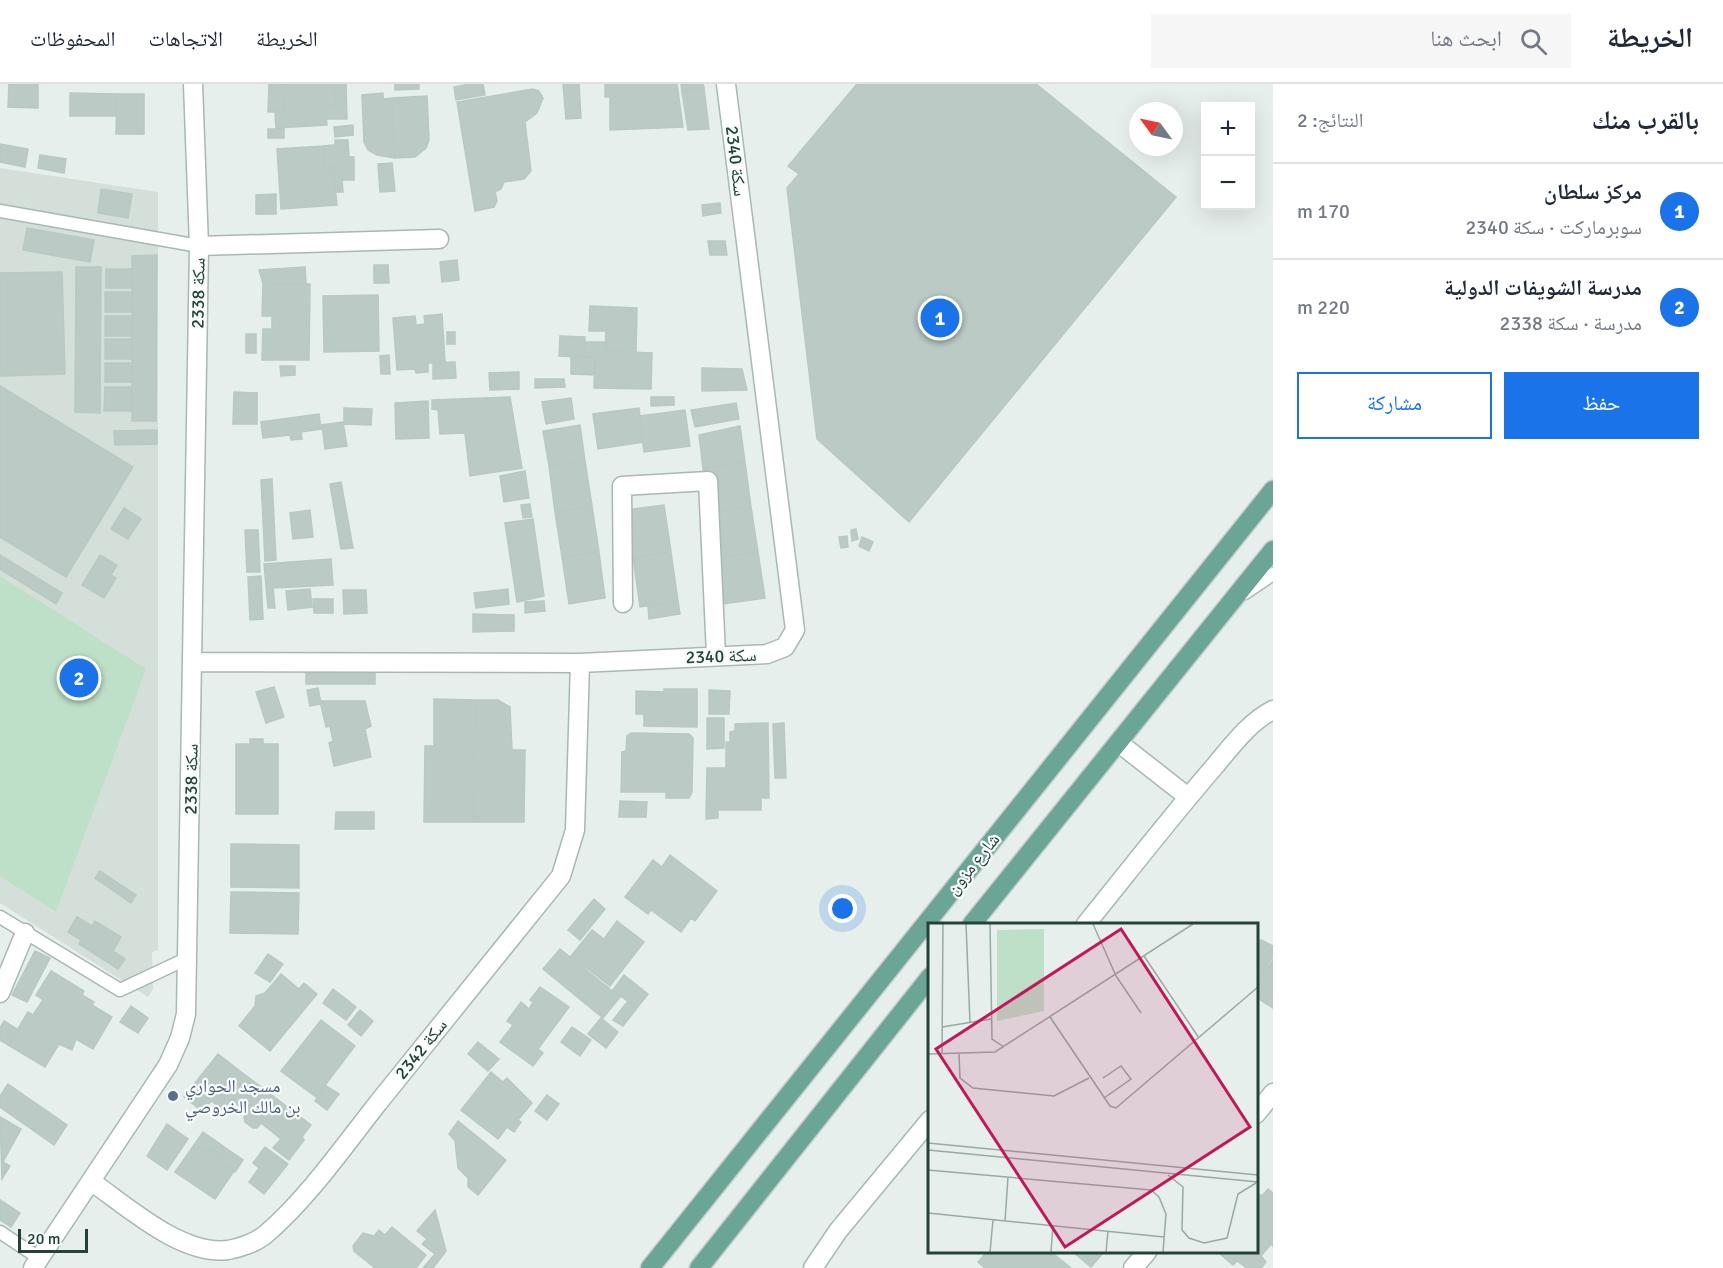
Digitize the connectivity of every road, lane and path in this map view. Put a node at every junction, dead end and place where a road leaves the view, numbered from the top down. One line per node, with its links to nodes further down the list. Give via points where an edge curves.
1 (193, 84): 5 (street, سكة 2338)
2 (726, 84): 11 (street, سكة 2340, via 795,630 785,647 767,654)
3 (0, 211): 5 (lane)
4 (439, 239): 5 (street, سكة 2338)
5 (199, 246): 12 (street, سكة 2338)
6 (1273, 490): 30 (main road, شارع مزون)
7 (1273, 550): 9 (main road, شارع مزون)
8 (1273, 574): 9 (lane)
9 (1232, 602): 15 (main road, شارع مزون)
10 (623, 603): 11 (street, via 622,486 708,481)
11 (716, 655): 13 (street, سكة 2340)
12 (193, 662): 13 (street, سكة 2340); 21 (street, سكة 2338)
13 (580, 663): 27 (street, سكة 2342, via 575,830 561,876 283,1217 264,1236 244,1245 227,1250 202,1247 180,1241)
14 (1273, 710): 16 (street, via 1242,735)
15 (1119, 742): 16 (street); 18 (main road, شارع مزون)
16 (1188, 797): 19 (street)
17 (0, 917): 20 (lane)
18 (973, 923)
19 (1087, 923)
20 (26, 933): 21 (lane, via 120,990); 23 (street)
21 (188, 958): 27 (street, سكة 2338, via 186,1014 180,1038 168,1065)
22 (928, 980): 31 (main road)
23 (0, 993)
24 (1273, 1093): 25 (street)
25 (1258, 1113)
26 (928, 1122): 32 (street, via 838,1231)
27 (92, 1182): 29 (street, سكة 2338)
28 (0, 1232): 29 (lane)
29 (36, 1263)
30 (650, 1268)
31 (699, 1268)
32 (813, 1268)

